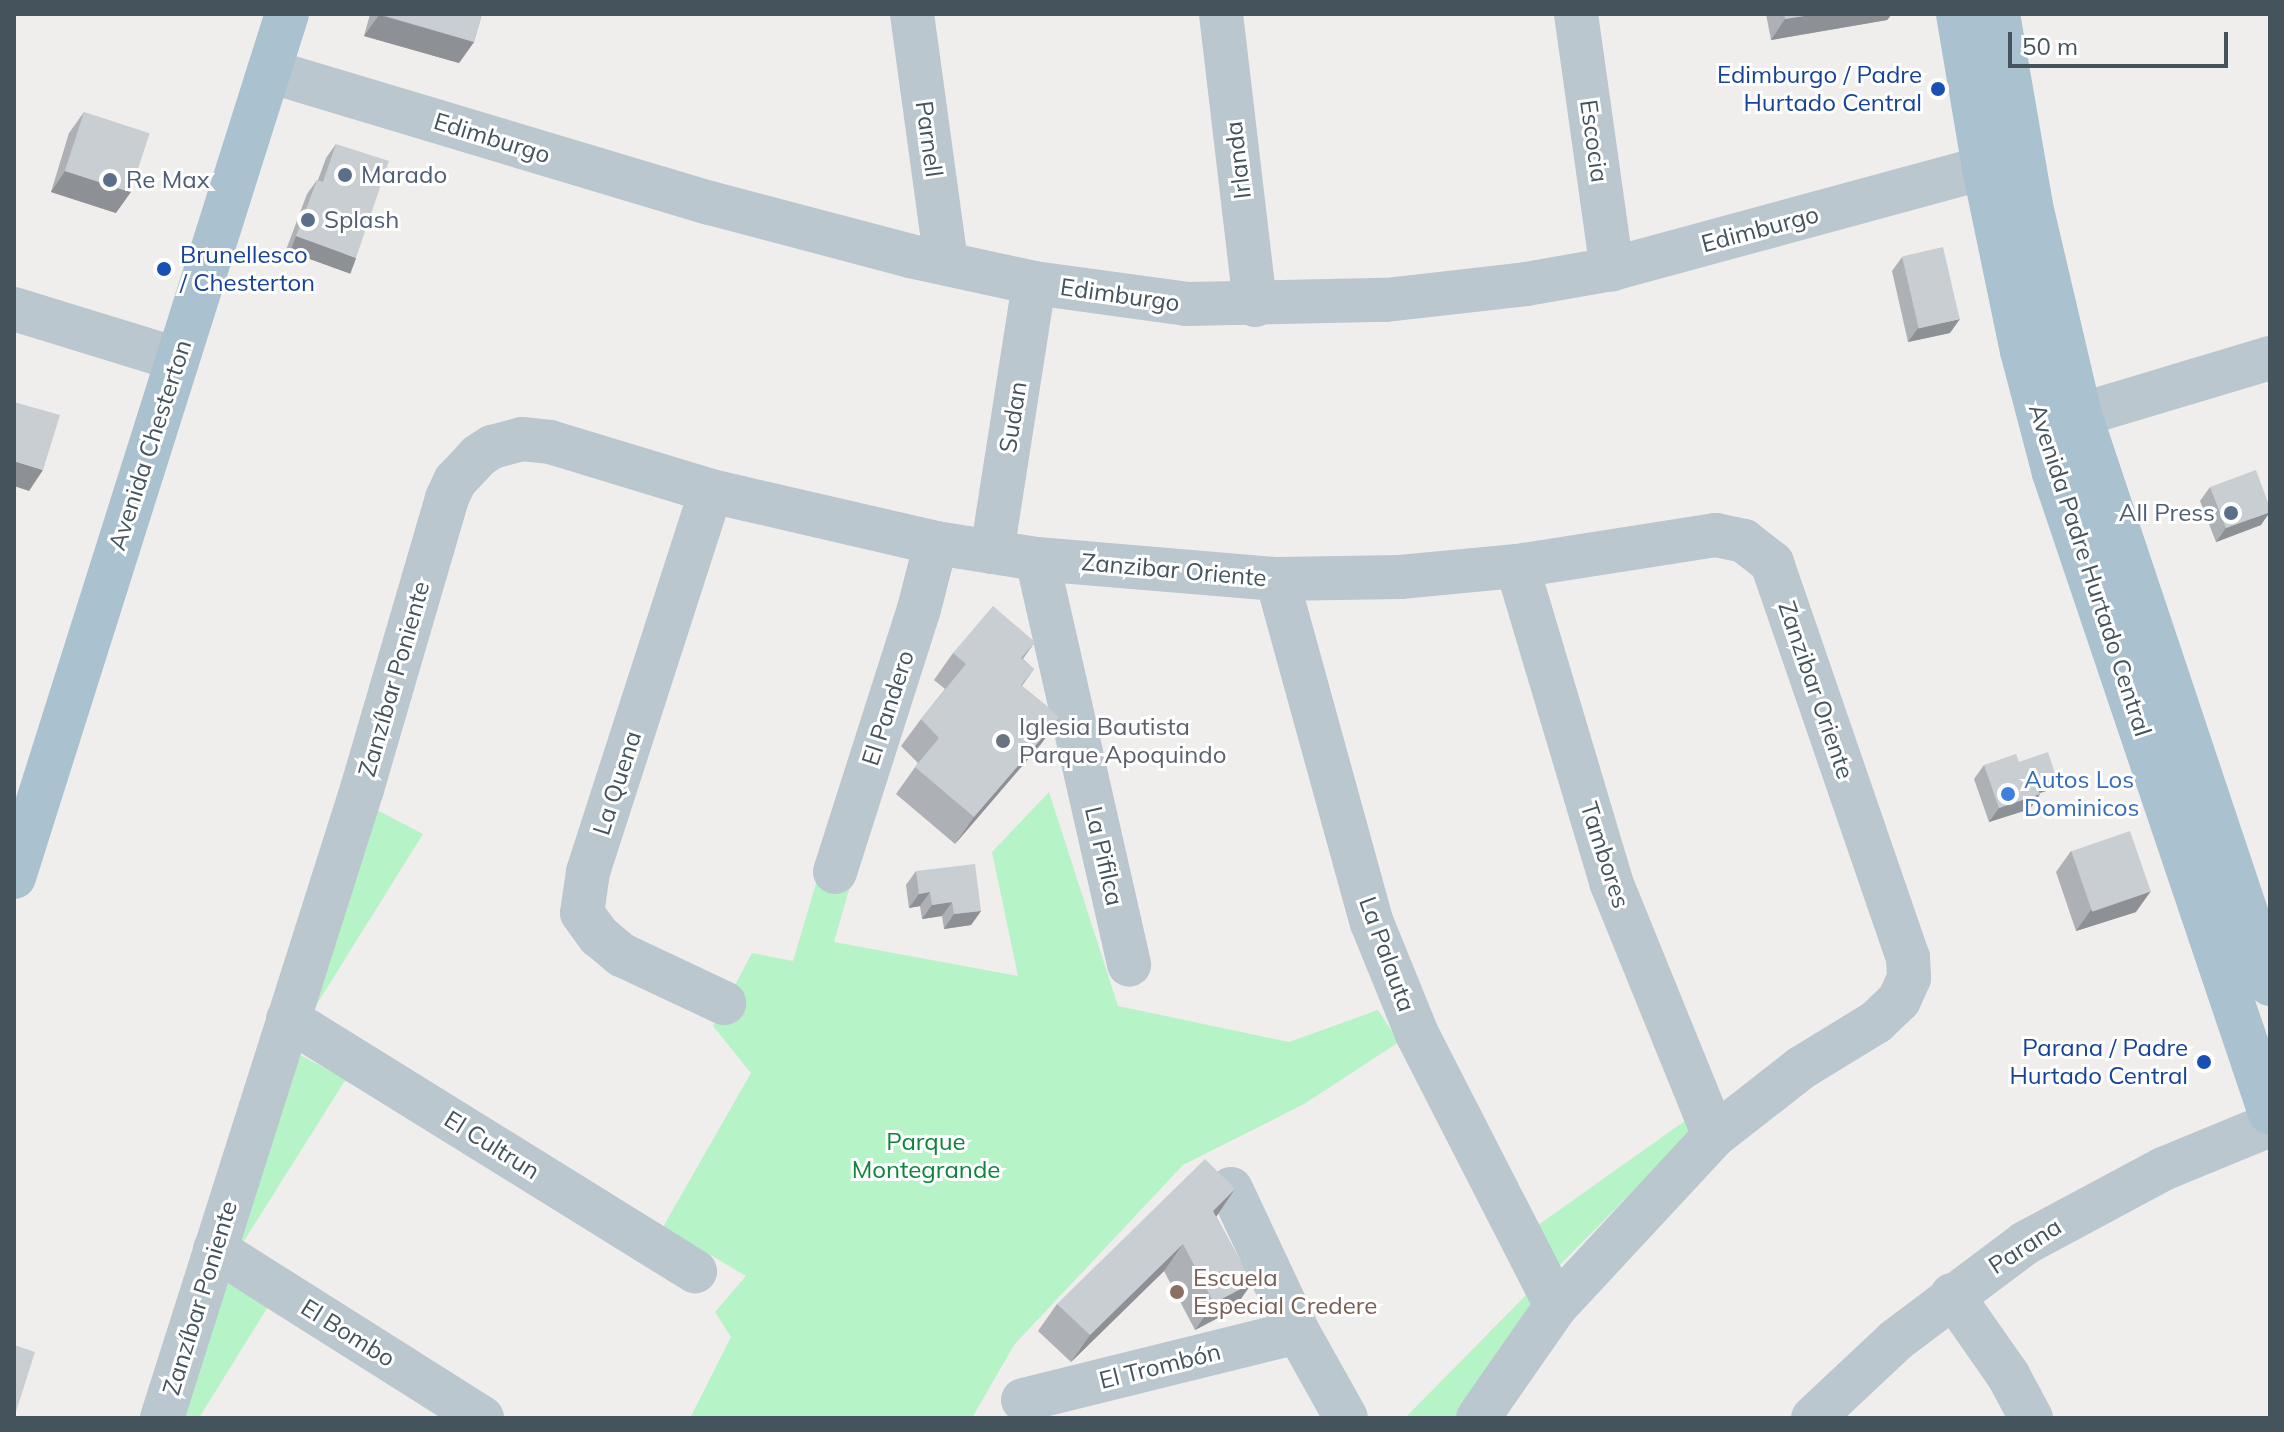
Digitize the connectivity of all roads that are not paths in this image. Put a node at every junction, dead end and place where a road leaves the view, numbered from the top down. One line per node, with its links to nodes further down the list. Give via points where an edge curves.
1 (287, 14): 7 (main road, Avenida Chesterton)
2 (912, 14): 9 (street, Parnell)
3 (1221, 14): 12 (street, Irlanda)
4 (1576, 14): 10 (street, Escocia)
5 (1958, 14): 8 (main road, Avenida Padre Hurtado Central)
6 (1998, 14): 16 (main road, Avenida Padre Hurtado Central, via 2031,206)
7 (269, 71): 9 (street, Edimburgo, via 710,203); 15 (main road, Avenida Chesterton)
8 (1984, 168): 10 (street, Edimburgo); 29 (main road, Avenida Padre Hurtado Central, via 2054,473)
9 (946, 263): 11 (street, Edimburgo)
10 (1612, 269): 12 (street, Edimburgo, via 1386,300)
11 (1034, 283): 12 (street, Edimburgo, via 1187,304); 19 (street, Sudan)
12 (1255, 305)
13 (14, 309): 15 (street)
14 (2270, 358): 16 (street)
15 (177, 359): 24 (main road, Avenida Chesterton)
16 (2080, 415): 26 (main road, Avenida Padre Hurtado Central)
17 (711, 491): 18 (street, Zanzíbar Poniente); 27 (street, La Quena, via 588,872 582,913 622,955); 28 (street, Zanzíbar Poniente, via 536,440 492,447 466,466 447,498)
18 (936, 543): 19 (street, Zanzíbar Poniente); 23 (street, El Pandero)
19 (992, 552): 20 (street, Zanzibar Oriente)
20 (1037, 559): 22 (street, Zanzibar Oriente); 25 (street, La Pifilca)
21 (1517, 566): 22 (street, Zanzibar Oriente, via 1400,577); 31 (street, Tambores, via 1611,882); 31 (street, Zanzibar Oriente, via 1716,535 1744,541 1772,563 1841,758 1908,957 1909,978 1899,1000 1876,1022 1801,1068)
22 (1277, 579): 36 (street, La Palauta, via 1372,923 1417,1034)
23 (835, 872)
24 (14, 877)
25 (1129, 965)
26 (2270, 984)
27 (724, 1003)
28 (288, 1019): 33 (street, Zanzíbar Poniente); 34 (street, El Cultrun)
29 (2270, 1113)
30 (2270, 1125): 35 (street, Parana, via 2093,1204 2025,1243)
31 (1714, 1136): 36 (street, Zanzibar Oriente)
32 (1231, 1189): 37 (street)
33 (215, 1249): 39 (street, Zanzíbar Poniente); 40 (street, El Bombo)
34 (695, 1271)
35 (1952, 1295): 43 (street, Parana); 44 (street)
36 (1556, 1306): 42 (street, Zanzibar Oriente)
37 (1298, 1332): 38 (street, El Trombón); 41 (street)
38 (1023, 1400)
39 (162, 1418)
40 (482, 1418)
41 (1346, 1418)
42 (1478, 1418)
43 (1813, 1418)
44 (2031, 1418)

